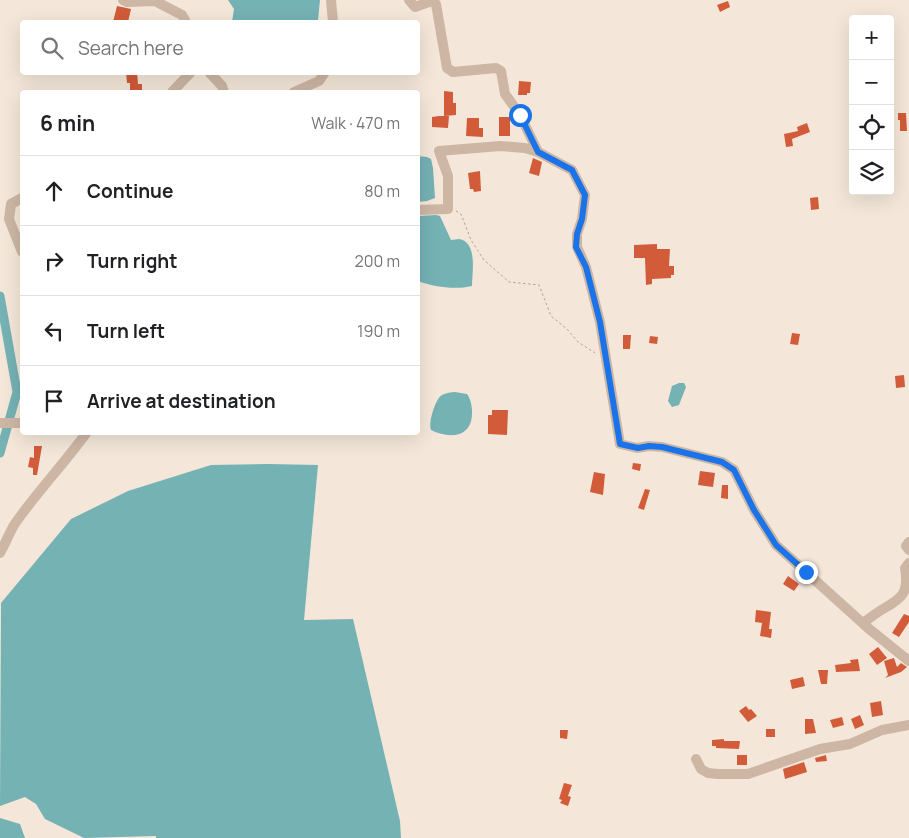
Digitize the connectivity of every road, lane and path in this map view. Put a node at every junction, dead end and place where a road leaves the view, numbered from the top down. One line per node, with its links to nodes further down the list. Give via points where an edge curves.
1 (123, 0): 2 (street)
2 (155, 0): 5 (street, via 182,15)
3 (330, 0): 6 (street)
4 (409, 0): 13 (street, via 415,6 432,1 436,4 447,68 453,72 496,68 501,71 505,94 520,115)
5 (185, 20)
6 (333, 20)
7 (188, 75): 10 (street)
8 (212, 75): 11 (street)
9 (323, 75): 12 (street, via 319,81)
10 (174, 90)
11 (223, 90)
12 (299, 90)
13 (538, 152): 15 (street, via 500,146 439,151 448,176); 18 (street, via 572,170 585,195 576,247 586,267)
14 (20, 199): 17 (street, via 11,204 9,219)
15 (448, 209): 16 (street); 18 (path, via 461,214 471,240 484,260 509,282 539,285 552,316 578,342)
16 (420, 210)
17 (20, 247)
18 (608, 362): 26 (street, via 620,444 638,448 662,447 722,462 734,470 776,545)
19 (0, 423): 20 (street)
20 (20, 423)
21 (85, 435): 24 (street, via 46,482)
22 (909, 542): 23 (street, via 906,546)
23 (909, 550)
24 (0, 553)
25 (909, 563): 26 (street, via 905,568 908,583 903,595 896,603)
26 (863, 623): 27 (street)
27 (909, 661)
28 (909, 726): 29 (street, via 882,730 850,744 820,749 748,774 708,773 701,769)
29 (696, 759)

